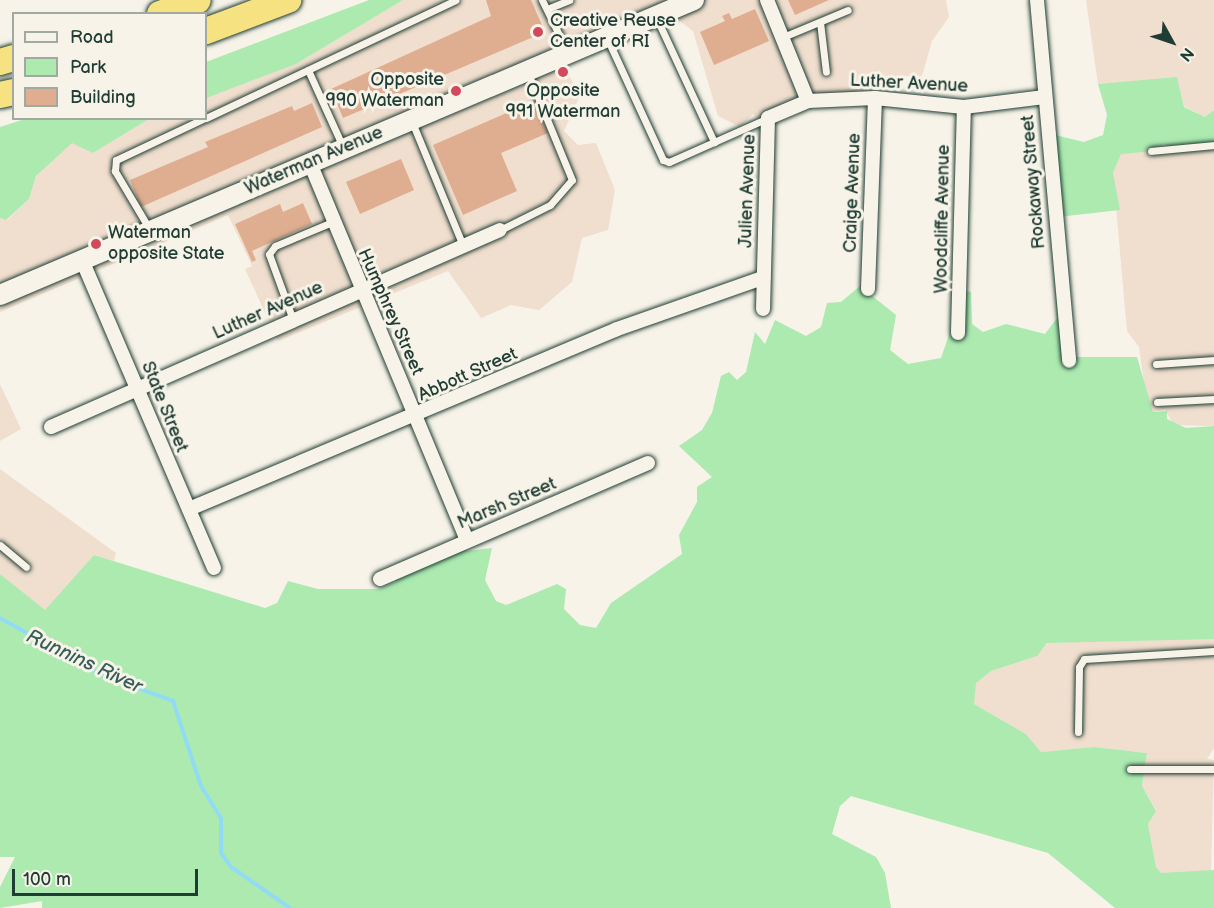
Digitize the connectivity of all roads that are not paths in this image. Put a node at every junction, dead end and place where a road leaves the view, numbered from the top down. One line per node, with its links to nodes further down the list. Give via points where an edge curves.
1 (198, 0): 11 (highway)
2 (288, 0): 14 (highway)
3 (456, 0): 18 (lane)
4 (542, 0): 9 (lane)
5 (569, 0): 9 (lane)
6 (694, 0): 12 (main road, Waterman Avenue)
7 (767, 0): 16 (street)
8 (1037, 0): 21 (street, Rockaway Street)
9 (547, 9): 17 (lane)
10 (848, 10): 13 (lane)
11 (165, 12)
12 (656, 16): 15 (main road, Waterman Avenue); 29 (lane)
13 (820, 22): 16 (lane); 20 (lane)
14 (207, 31)
15 (607, 37): 17 (main road, Waterman Avenue); 29 (lane, via 663,160 669,162)
16 (783, 38): 23 (street)
17 (568, 53): 19 (main road, Waterman Avenue)
18 (308, 70): 25 (lane); 31 (lane)
19 (527, 71): 28 (main road, Waterman Avenue); 35 (lane, via 572,180 550,205)
20 (826, 72)
21 (1044, 97): 24 (street, Luther Avenue); 47 (street, Rockaway Street)
22 (875, 98): 23 (street, Luther Avenue); 24 (street, Luther Avenue); 40 (street, Craige Avenue)
23 (808, 100): 26 (street, Julien Avenue)
24 (964, 107): 45 (street, Woodcliffe Avenue)
25 (207, 117)
26 (768, 118): 29 (lane); 39 (street, Julien Avenue)
27 (201, 120): 36 (lane, via 116,160 115,171)
28 (411, 120): 31 (main road, Waterman Avenue); 37 (lane)
29 (714, 142)
30 (1214, 145): 32 (lane)
31 (344, 148): 33 (main road, Waterman Avenue)
32 (1151, 151)
33 (310, 163): 34 (street, Humphrey Street); 36 (main road, Waterman Avenue)
34 (332, 222): 41 (street, Humphrey Street); 44 (lane, via 275,246 269,254)
35 (500, 230): 37 (street, Luther Avenue)
36 (150, 231): 38 (main road, Waterman Avenue)
37 (463, 246): 41 (street, Luther Avenue)
38 (82, 260): 42 (main road, Waterman Avenue); 49 (street, State Street)
39 (763, 278): 43 (street, Julien Avenue); 52 (street, Abbott Street, via 617,329)
40 (868, 289)
41 (359, 291): 44 (street, Luther Avenue); 52 (street, Humphrey Street)
42 (0, 295)
43 (763, 309)
44 (293, 320): 49 (street, Luther Avenue)
45 (958, 333)
46 (1214, 360): 48 (lane)
47 (1069, 361)
48 (1156, 364)
49 (138, 389): 53 (street, Luther Avenue); 55 (street, State Street)
50 (1214, 399): 51 (lane)
51 (1156, 402)
52 (416, 417): 55 (street, Abbott Street); 56 (street, Humphrey Street)
53 (51, 427)
54 (648, 463): 56 (street, Marsh Street)
55 (189, 509): 59 (street, State Street)
56 (467, 541): 60 (street, Marsh Street)
57 (0, 545): 58 (lane)
58 (26, 567)
59 (214, 568)
60 (380, 579)
61 (1214, 651): 62 (lane, via 1084,659 1079,667)
62 (1078, 732)
63 (1130, 769): 64 (lane)
64 (1214, 769)

